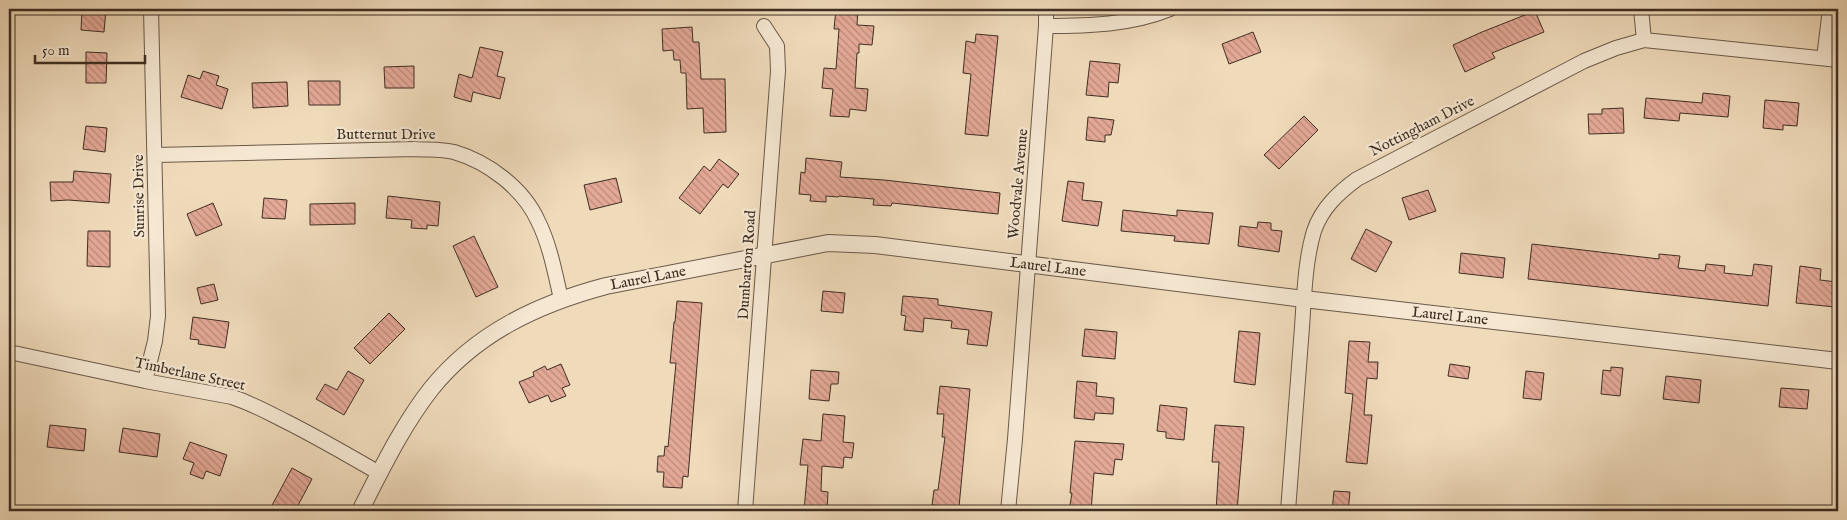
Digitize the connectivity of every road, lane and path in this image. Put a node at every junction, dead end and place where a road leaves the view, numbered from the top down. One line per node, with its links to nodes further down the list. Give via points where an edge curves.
1 (151, 9): 12 (street, Sunrise Drive)
2 (1046, 9): 7 (street, Woodvale Avenue)
3 (1170, 9): 7 (street, via 1108,24)
4 (1641, 9): 9 (street)
5 (1830, 9): 8 (street)
6 (764, 26): 13 (street, Dumbarton Road, via 777,46 778,71)
7 (1046, 26): 14 (street, Woodvale Avenue)
8 (1833, 28): 10 (street)
9 (1644, 40): 10 (street, Nottingham Drive); 16 (street, Nottingham Drive, via 1584,61 1356,179 1325,209 1315,230)
10 (1824, 58): 11 (street, Nottingham Drive)
11 (1838, 60)
12 (155, 155): 15 (street, Butternut Drive, via 415,149 442,150 464,156 500,175 521,195 538,220); 19 (street, Sunrise Drive, via 158,330)
13 (764, 256): 14 (street, Laurel Lane, via 828,243 876,244); 15 (street, Laurel Lane, via 606,286); 22 (street, Dumbarton Road)
14 (1027, 265): 16 (street, Laurel Lane); 23 (street, Woodvale Avenue)
15 (561, 299): 20 (street, Laurel Lane, via 499,328 467,352 430,390)
16 (1304, 299): 18 (street, Laurel Lane); 24 (street, Nottingham Drive)
17 (9, 352): 19 (street, Timberlane Street)
18 (1838, 361)
19 (145, 380): 20 (street, Timberlane Street, via 246,401)
20 (379, 473): 21 (street, Laurel Lane)
21 (360, 511)
22 (745, 511)
23 (1008, 511)
24 (1288, 511)

